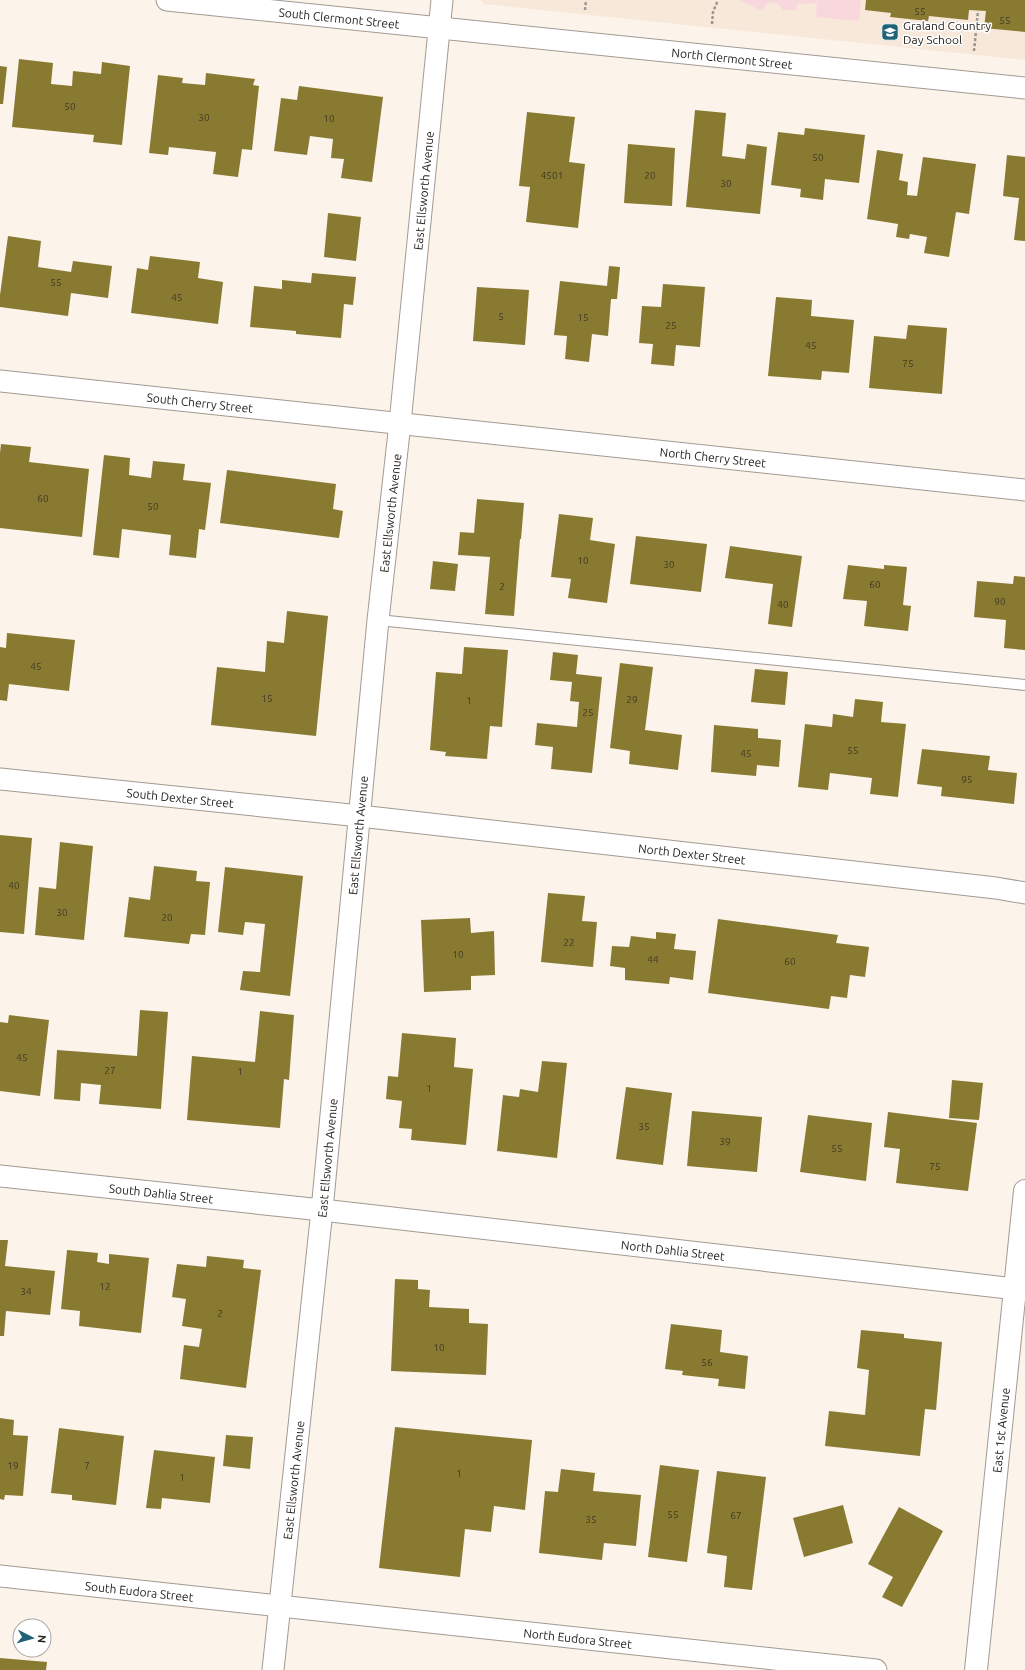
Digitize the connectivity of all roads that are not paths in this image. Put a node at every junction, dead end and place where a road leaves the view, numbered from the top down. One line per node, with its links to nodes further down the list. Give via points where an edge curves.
1 (167, 0): 3 (street, South Clermont Street)
2 (442, 0): 3 (street, East Ellsworth Avenue)
3 (439, 29): 4 (street, North Clermont Street); 6 (street, East Ellsworth Avenue)
4 (1025, 88)
5 (0, 381): 6 (street, South Cherry Street)
6 (400, 424): 7 (street, North Cherry Street); 8 (street, East Ellsworth Avenue)
7 (1025, 490)
8 (378, 620): 9 (lane); 11 (street, East Ellsworth Avenue)
9 (1025, 686)
10 (0, 779): 11 (street, South Dexter Street)
11 (360, 816): 12 (street, North Dexter Street); 15 (street, East Ellsworth Avenue)
12 (1025, 893)
13 (0, 1176): 15 (street, South Dahlia Street)
14 (1025, 1191): 16 (street, East 1st Avenue)
15 (322, 1210): 16 (street, North Dahlia Street); 18 (street, East Ellsworth Avenue)
16 (1020, 1290): 21 (street, East 1st Avenue)
17 (0, 1576): 18 (street, South Eudora Street)
18 (279, 1606): 19 (street, East Ellsworth Avenue); 20 (street, North Eudora Street)
19 (273, 1670)
20 (876, 1670)
21 (976, 1670)

